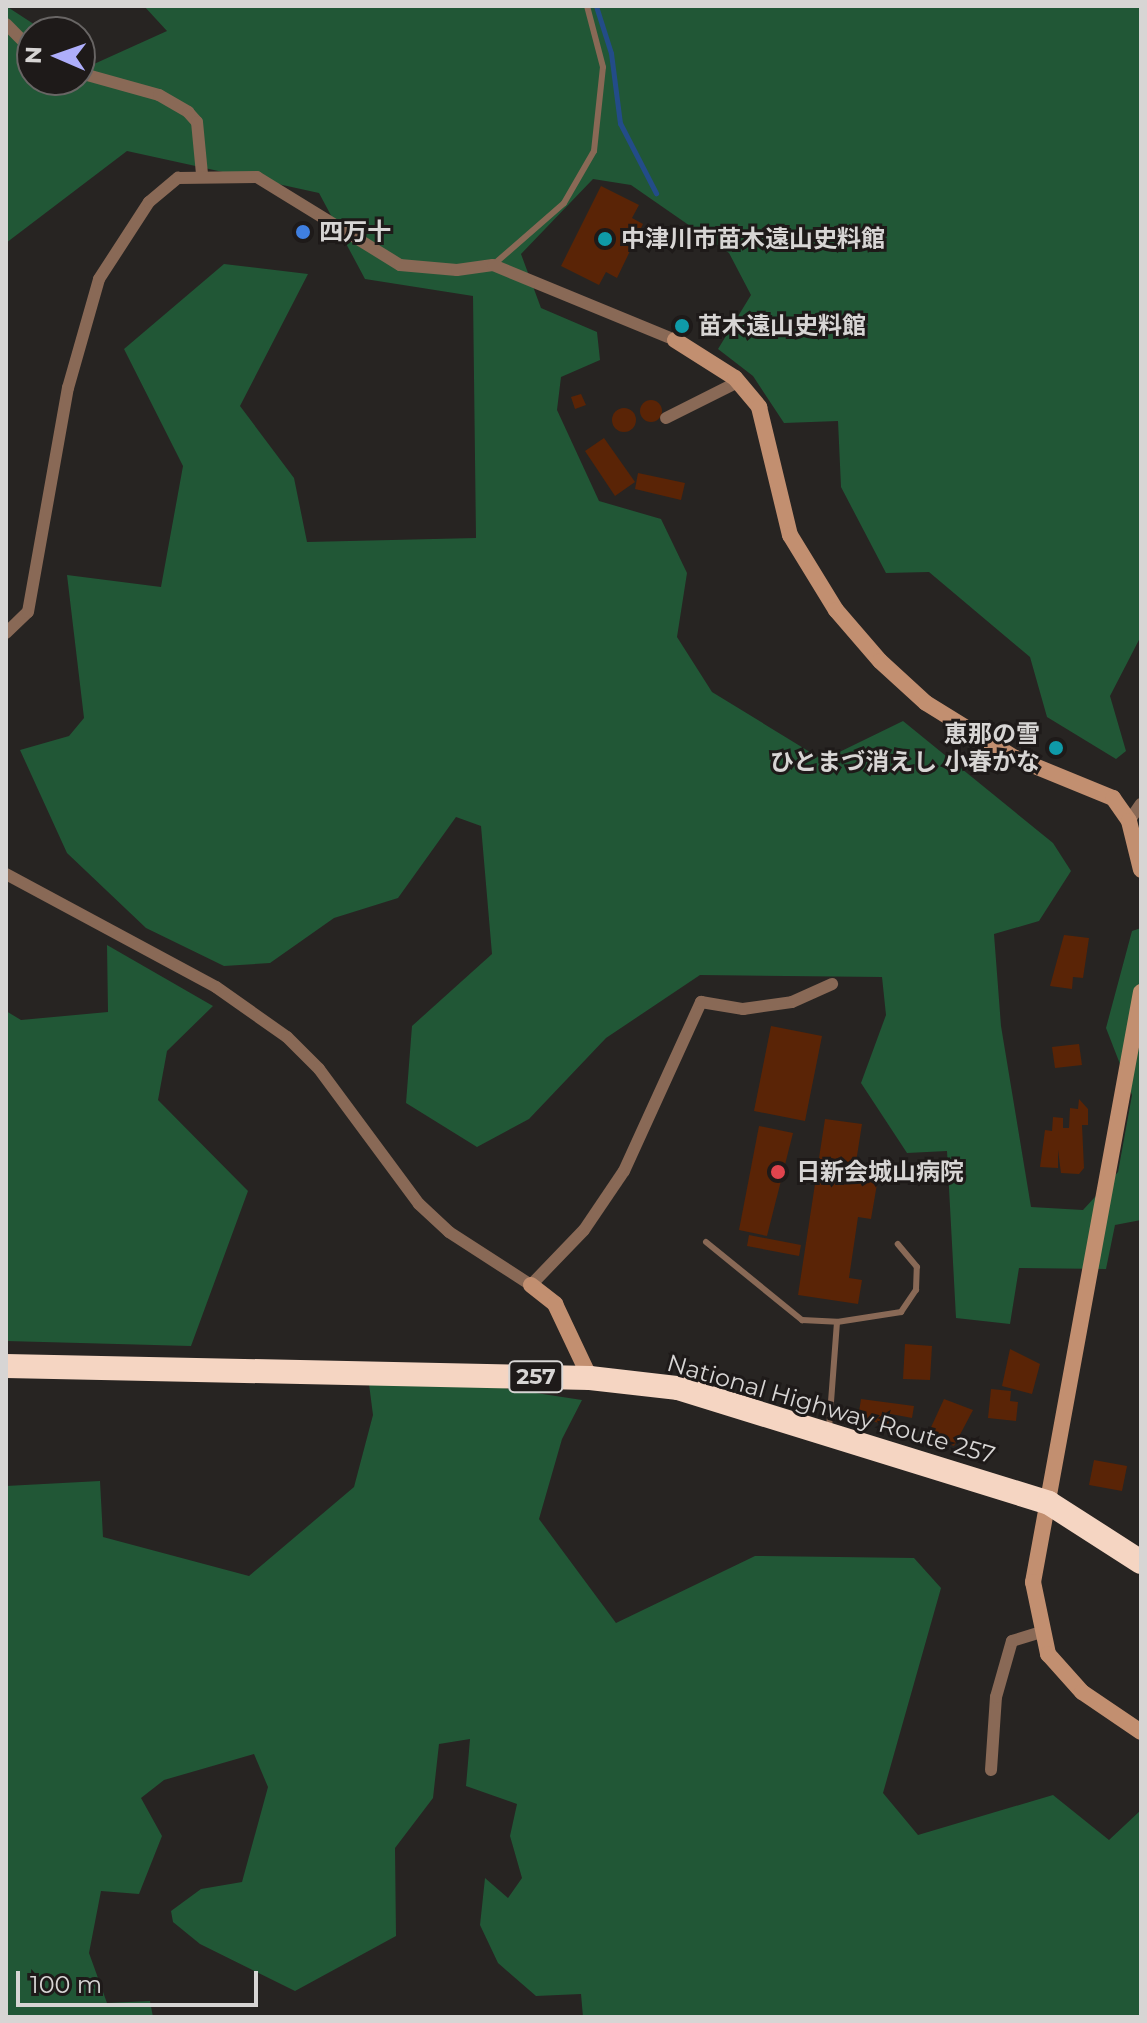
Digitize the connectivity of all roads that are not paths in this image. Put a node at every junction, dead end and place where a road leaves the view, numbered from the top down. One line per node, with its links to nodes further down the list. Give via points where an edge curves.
1 (587, 6): 4 (lane, via 603,67 594,151 564,203)
2 (96, 77): 3 (street, via 159,95 188,112 197,122)
3 (202, 174): 4 (street, via 257,177 400,265 457,270); 8 (street, via 178,178 149,202 99,279 68,388 28,612)
4 (493, 265): 5 (street)
5 (675, 340): 6 (street)
6 (738, 382): 7 (street); 10 (street, via 768,429 790,535 836,610 880,661 926,703 1015,758 1113,798)
7 (666, 418)
8 (6, 633)
9 (1141, 804): 10 (street)
10 (1129, 821): 11 (street)
11 (1141, 870)
12 (6, 874): 17 (street, via 216,987 287,1037 319,1069 419,1204 449,1232)
13 (832, 984): 17 (street, via 792,1002 743,1009 701,1002 624,1171 584,1230)
14 (1141, 992): 22 (street)
15 (706, 1242): 18 (lane, via 802,1320)
16 (898, 1244): 18 (lane, via 917,1267 916,1290 901,1312)
17 (531, 1285): 20 (street, via 555,1304)
18 (837, 1322): 21 (lane)
19 (6, 1366): 20 (highway, National Highway Route 257 / 257)
20 (590, 1378): 21 (highway, National Highway Route 257 / 257, via 678,1388)
21 (828, 1433): 22 (highway, National Highway Route 257 / 257)
22 (1049, 1503): 23 (highway, National Highway Route 257 / 257); 24 (street, via 1033,1582)
23 (1141, 1562)
24 (1039, 1633): 25 (street, via 1063,1674); 26 (street, via 1012,1641 996,1697)
25 (1141, 1732)
26 (991, 1770)

